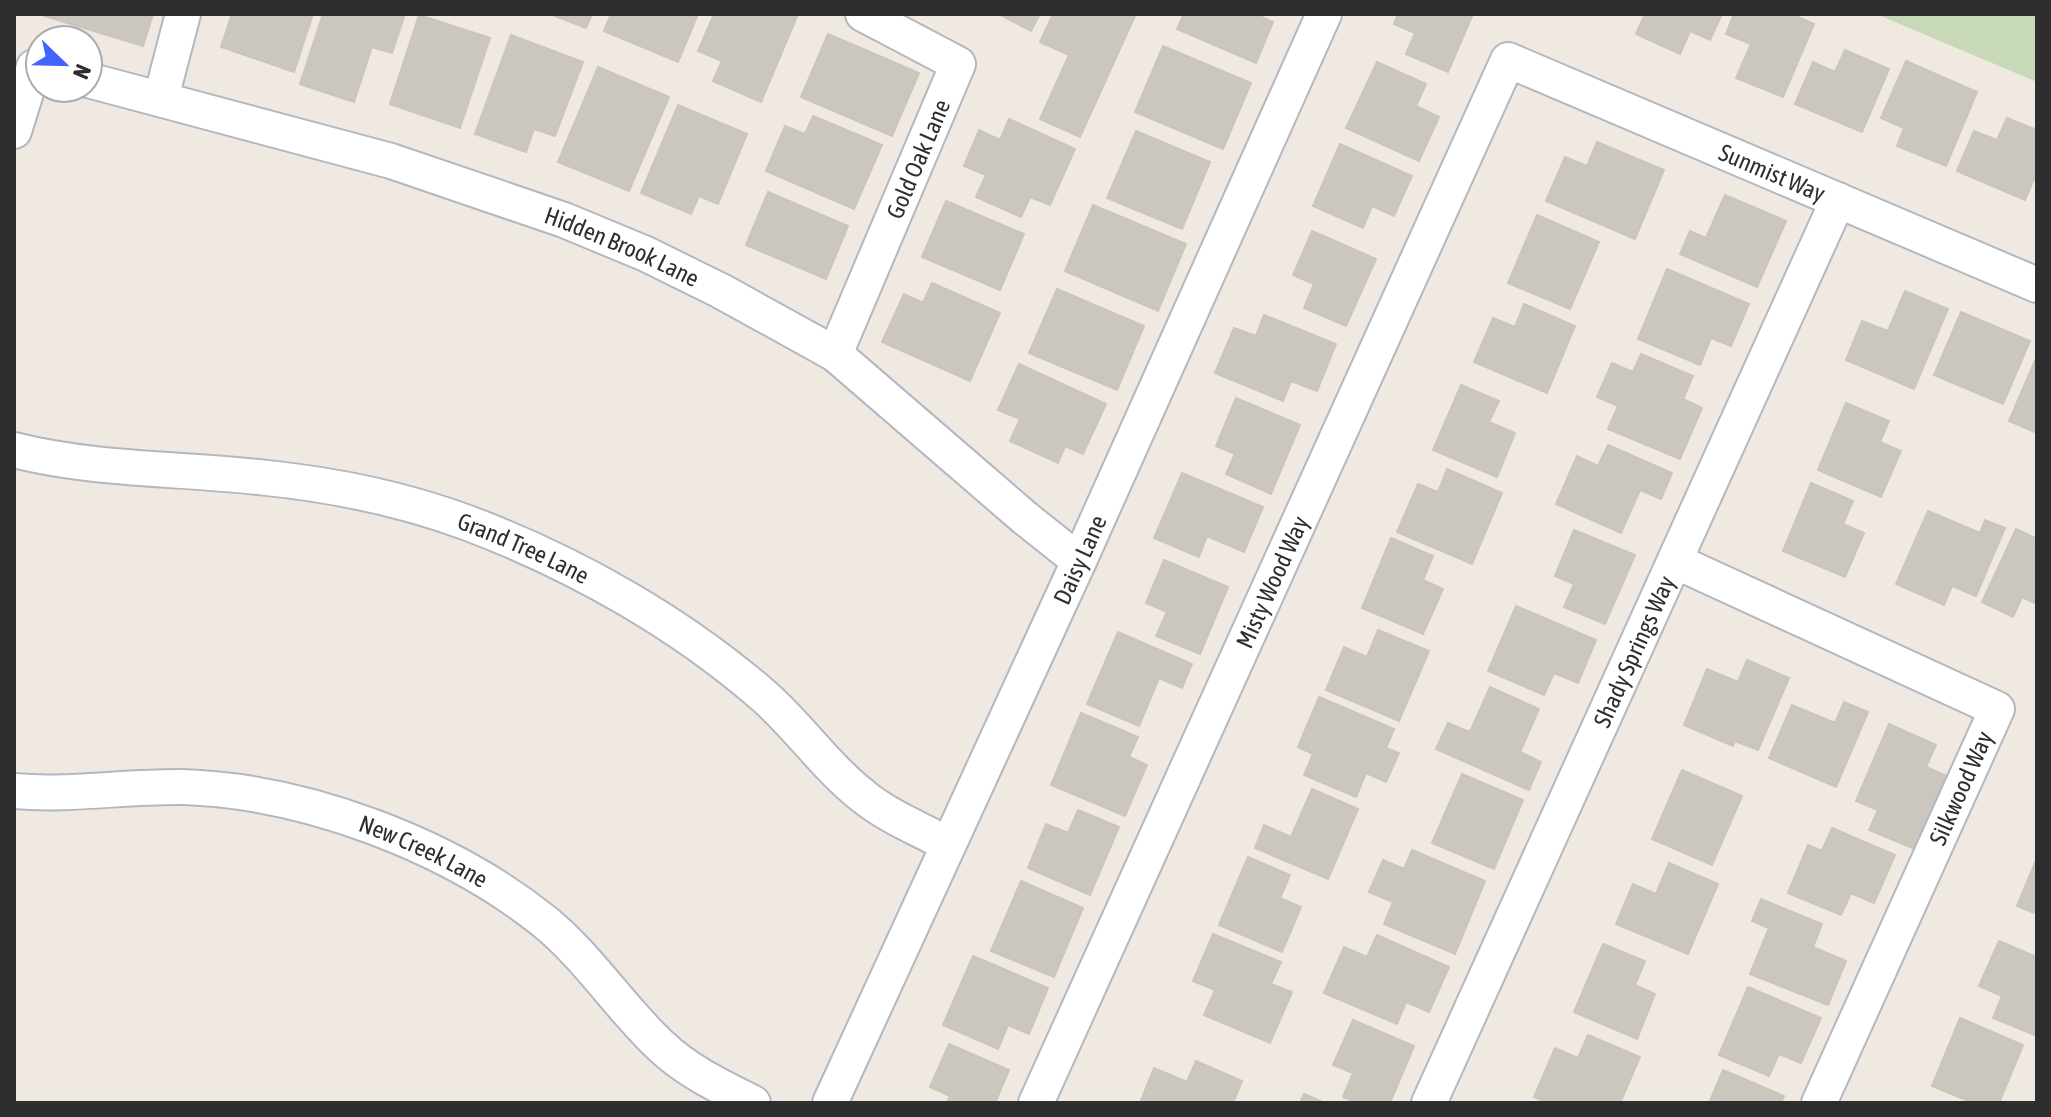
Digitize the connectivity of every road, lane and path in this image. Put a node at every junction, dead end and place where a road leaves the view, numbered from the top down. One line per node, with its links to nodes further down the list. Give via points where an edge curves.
1 (183, 14): 7 (street)
2 (863, 14): 11 (street, Gold Oak Lane, via 958,64)
3 (1324, 14): 13 (street, Daisy Lane)
4 (1508, 60): 9 (street, Sunmist Way); 19 (street, Misty Wood Way)
5 (104, 84): 7 (street, Hidden Brook Lane)
6 (24, 88): 8 (street)
7 (161, 98): 11 (street, Hidden Brook Lane, via 391,161 564,220 721,291)
8 (14, 131)
9 (1838, 200): 10 (street, Sunmist Way); 14 (street, Shady Springs Way)
10 (2037, 285)
11 (835, 354): 13 (street, Hidden Brook Lane)
12 (14, 450): 16 (street, Grand Tree Lane, via 119,467 357,491 439,513 532,550 648,612 732,670 865,799)
13 (1079, 561): 16 (street, Daisy Lane)
14 (1675, 561): 20 (street, Shady Springs Way); 21 (street, Silkwood Way, via 1997,709)
15 (14, 791): 17 (street, New Creek Lane, via 185,787 293,801 439,855 545,922 661,1047 705,1079)
16 (947, 844): 18 (street, Daisy Lane)
17 (753, 1103)
18 (830, 1103)
19 (1036, 1103)
20 (1429, 1103)
21 (1819, 1103)

